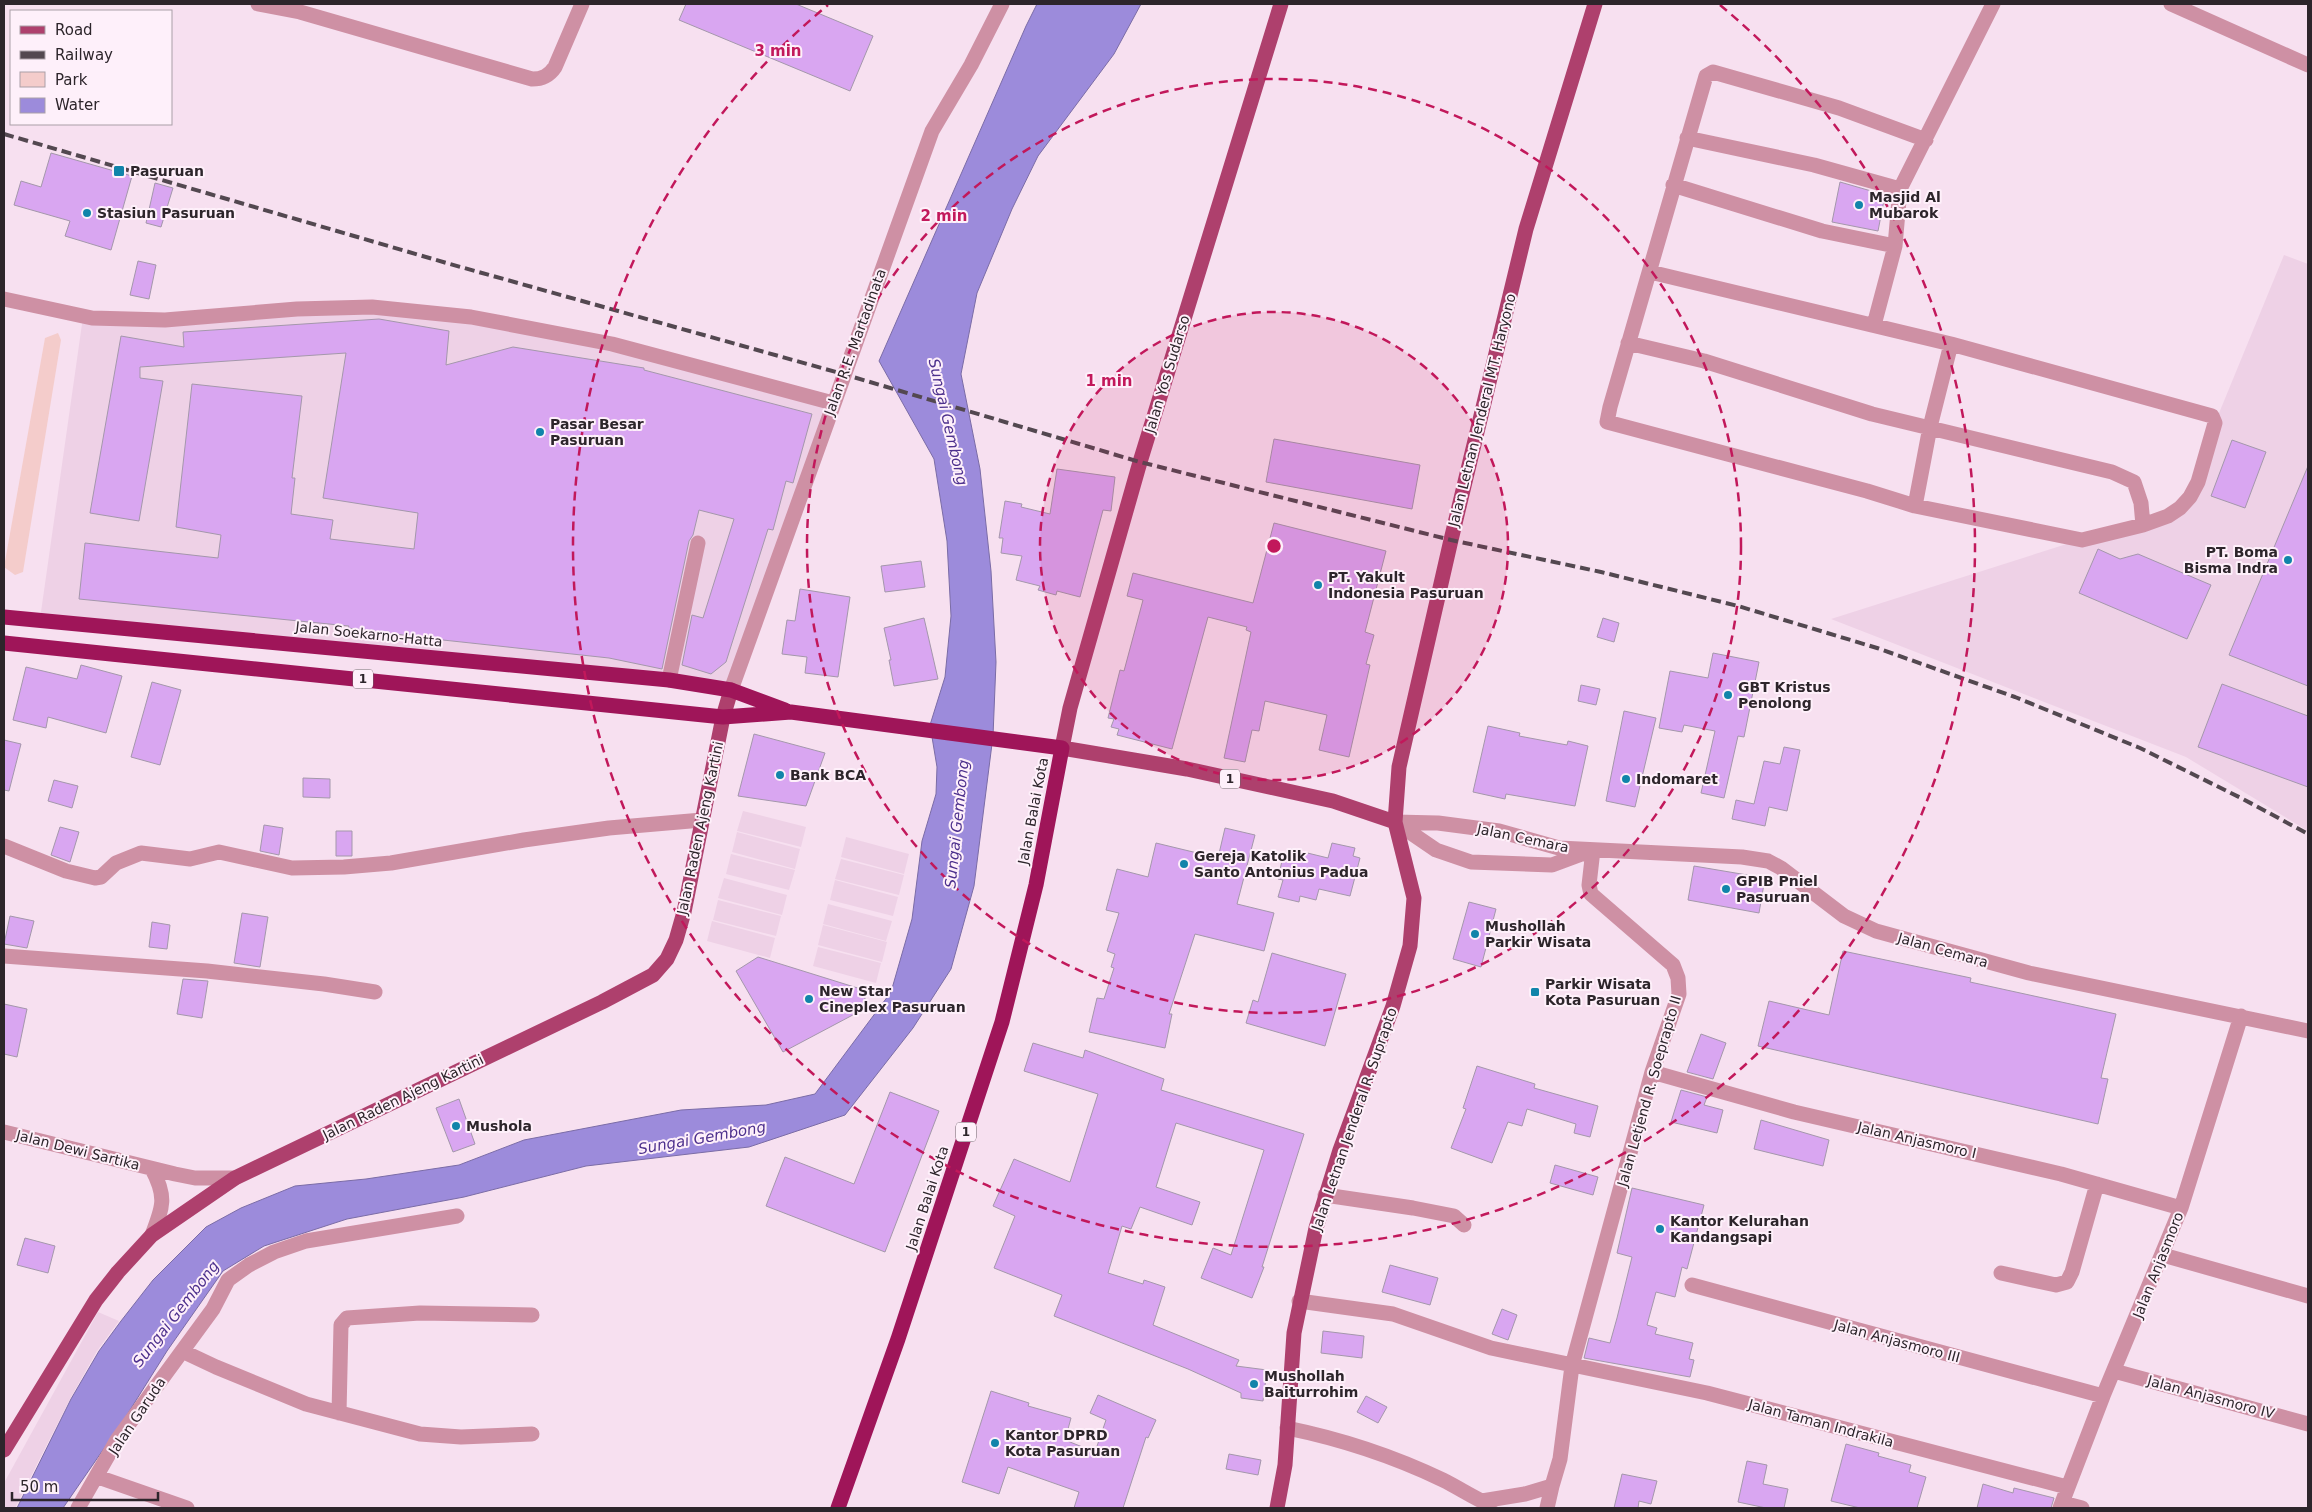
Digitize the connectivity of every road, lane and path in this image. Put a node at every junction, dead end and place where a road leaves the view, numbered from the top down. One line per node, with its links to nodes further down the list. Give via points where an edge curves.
1 (258, 4): 2 (street, via 300,12 532,79 547,76 555,68)
2 (582, 4)
3 (1002, 4): 19 (street, Jalan R.E. Martadinata, via 932,131)
4 (1280, 4): 30 (main road, Jalan Yos Sudarso, via 1140,462 1070,708)
5 (1595, 4): 32 (main road, Jalan Letnan Jenderal MT. Haryono, via 1526,229 1450,540 1399,767)
6 (1992, 4): 10 (street)
7 (2171, 4): 8 (street)
8 (2308, 65)
9 (1687, 138): 10 (street, via 1706,76 1713,72 1839,108); 11 (street); 12 (street, via 1814,165)
10 (1926, 140): 12 (street)
11 (1673, 185): 13 (street, via 1822,232); 14 (street)
12 (1900, 190): 13 (street)
13 (1895, 246): 16 (street)
14 (1650, 272): 16 (street); 17 (street)
15 (4, 299): 19 (street, via 92,318 165,320 298,309 372,307 455,315 612,344)
16 (1874, 325): 18 (street)
17 (1628, 343): 20 (street, via 1704,361 1872,414); 21 (street, via 1610,407 1607,422 1610,424)
18 (1951, 344): 20 (street); 22 (street, via 2131,392 2214,418 2203,467 2190,497 2168,516)
19 (833, 403): 27 (street, Jalan R.E. Martadinata)
20 (1930, 427): 21 (street); 22 (street, via 2130,479 2136,486 2141,503)
21 (1916, 506): 22 (street, via 2082,540)
22 (2143, 525)
23 (698, 543): 26 (street)
24 (4, 616): 26 (highway, Jalan Soekarno-Hatta / 1)
25 (4, 642): 29 (highway, 1)
26 (670, 680): 27 (highway, Jalan Soekarno-Hatta / 1)
27 (731, 690): 28 (highway, 1); 29 (main road, Jalan Raden Ajeng Kartini)
28 (791, 712): 29 (highway, 1); 30 (highway, 1)
29 (723, 717): 31 (main road, Jalan Raden Ajeng Kartini)
30 (1062, 748): 32 (main road, 1, via 1187,769 1333,801); 71 (highway, Jalan Balai Kota / 1, via 1036,885 1002,1022 895,1348)
31 (702, 820): 33 (street, via 609,828 391,863 344,867 292,868 219,852 190,859 141,853 116,863 101,877 94,878 66,871); 42 (main road, Jalan Raden Ajeng Kartini, via 676,940 667,959 653,975)
32 (1395, 822): 34 (street, Jalan Cemara, via 1438,823 1498,831 1559,848); 34 (street, Jalan Cemara, via 1436,850 1471,862 1552,865); 44 (main road, Jalan Letnan Jenderal R. Suprapto, via 1414,898 1410,946 1393,1006)
33 (4, 846)
34 (1593, 850): 37 (street, Jalan Cemara, via 1742,856 1768,861 1844,916 1876,931 2029,973); 39 (street, Jalan Letjend R. Soeprapto II, via 1591,894 1673,965 1678,978 1679,994)
35 (4, 956): 36 (street, via 207,971)
36 (376, 992)
37 (2242, 1016): 38 (street, Jalan Cemara); 45 (street, Jalan Anjasmoro)
38 (2308, 1031)
39 (1652, 1072): 43 (street, Jalan Anjasmoro I, via 1794,1112); 56 (street, Jalan Letjend R. Soeprapto II)
40 (4, 1132): 41 (street, Jalan Dewi Sartika)
41 (152, 1169): 42 (street, Jalan Dewi Sartika, via 195,1178); 48 (street, via 163,1196 160,1216)
42 (235, 1178): 48 (main road, Jalan Raden Ajeng Kartini)
43 (2097, 1184): 45 (street, Jalan Anjasmoro I); 50 (street, via 2067,1282 2056,1285)
44 (1325, 1195): 47 (street, via 1454,1216); 53 (main road, Jalan Letnan Jenderal R. Suprapto)
45 (2181, 1208): 49 (street, Jalan Anjasmoro)
46 (457, 1216): 55 (street, Jalan Garuda, via 306,1241 274,1252 228,1280 212,1309)
47 (1464, 1225)
48 (152, 1235): 63 (main road, Jalan Raden Ajeng Kartini, via 96,1300)
49 (2163, 1254): 52 (street); 57 (street, Jalan Anjasmoro)
50 (2001, 1273)
51 (1692, 1285): 58 (street, Jalan Anjasmoro III)
52 (2308, 1296)
53 (1299, 1301): 56 (street, Jalan Taman Indrakila, via 1393,1314 1491,1348); 61 (main road, Jalan Letnan Jenderal R. Suprapto)
54 (532, 1315): 59 (street, via 420,1313 347,1318 341,1325)
55 (182, 1350): 59 (street, via 261,1386); 64 (street, Jalan Garuda, via 118,1440)
56 (1572, 1366): 65 (street); 66 (street, Jalan Taman Indrakila, via 1707,1393)
57 (2114, 1371): 58 (street, Jalan Anjasmoro); 60 (street, Jalan Anjasmoro IV)
58 (2103, 1396): 66 (street, Jalan Anjasmoro)
59 (339, 1413): 62 (street, via 420,1434 462,1437)
60 (2308, 1424)
61 (1287, 1428): 67 (street, via 1365,1448 1443,1480); 72 (main road, Jalan Letnan Jenderal R. Suprapto, via 1285,1465)
62 (532, 1434)
63 (4, 1450)
64 (98, 1477): 69 (street, Jalan Garuda); 70 (street)
65 (1552, 1486): 67 (street); 74 (street)
66 (2067, 1487): 68 (street, Jalan Anjasmoro)
67 (1482, 1501): 73 (street)
68 (2062, 1506): 75 (street)
69 (78, 1508)
70 (187, 1508)
71 (838, 1508)
72 (1277, 1508)
73 (1496, 1508)
74 (1547, 1508)
75 (2082, 1508)

